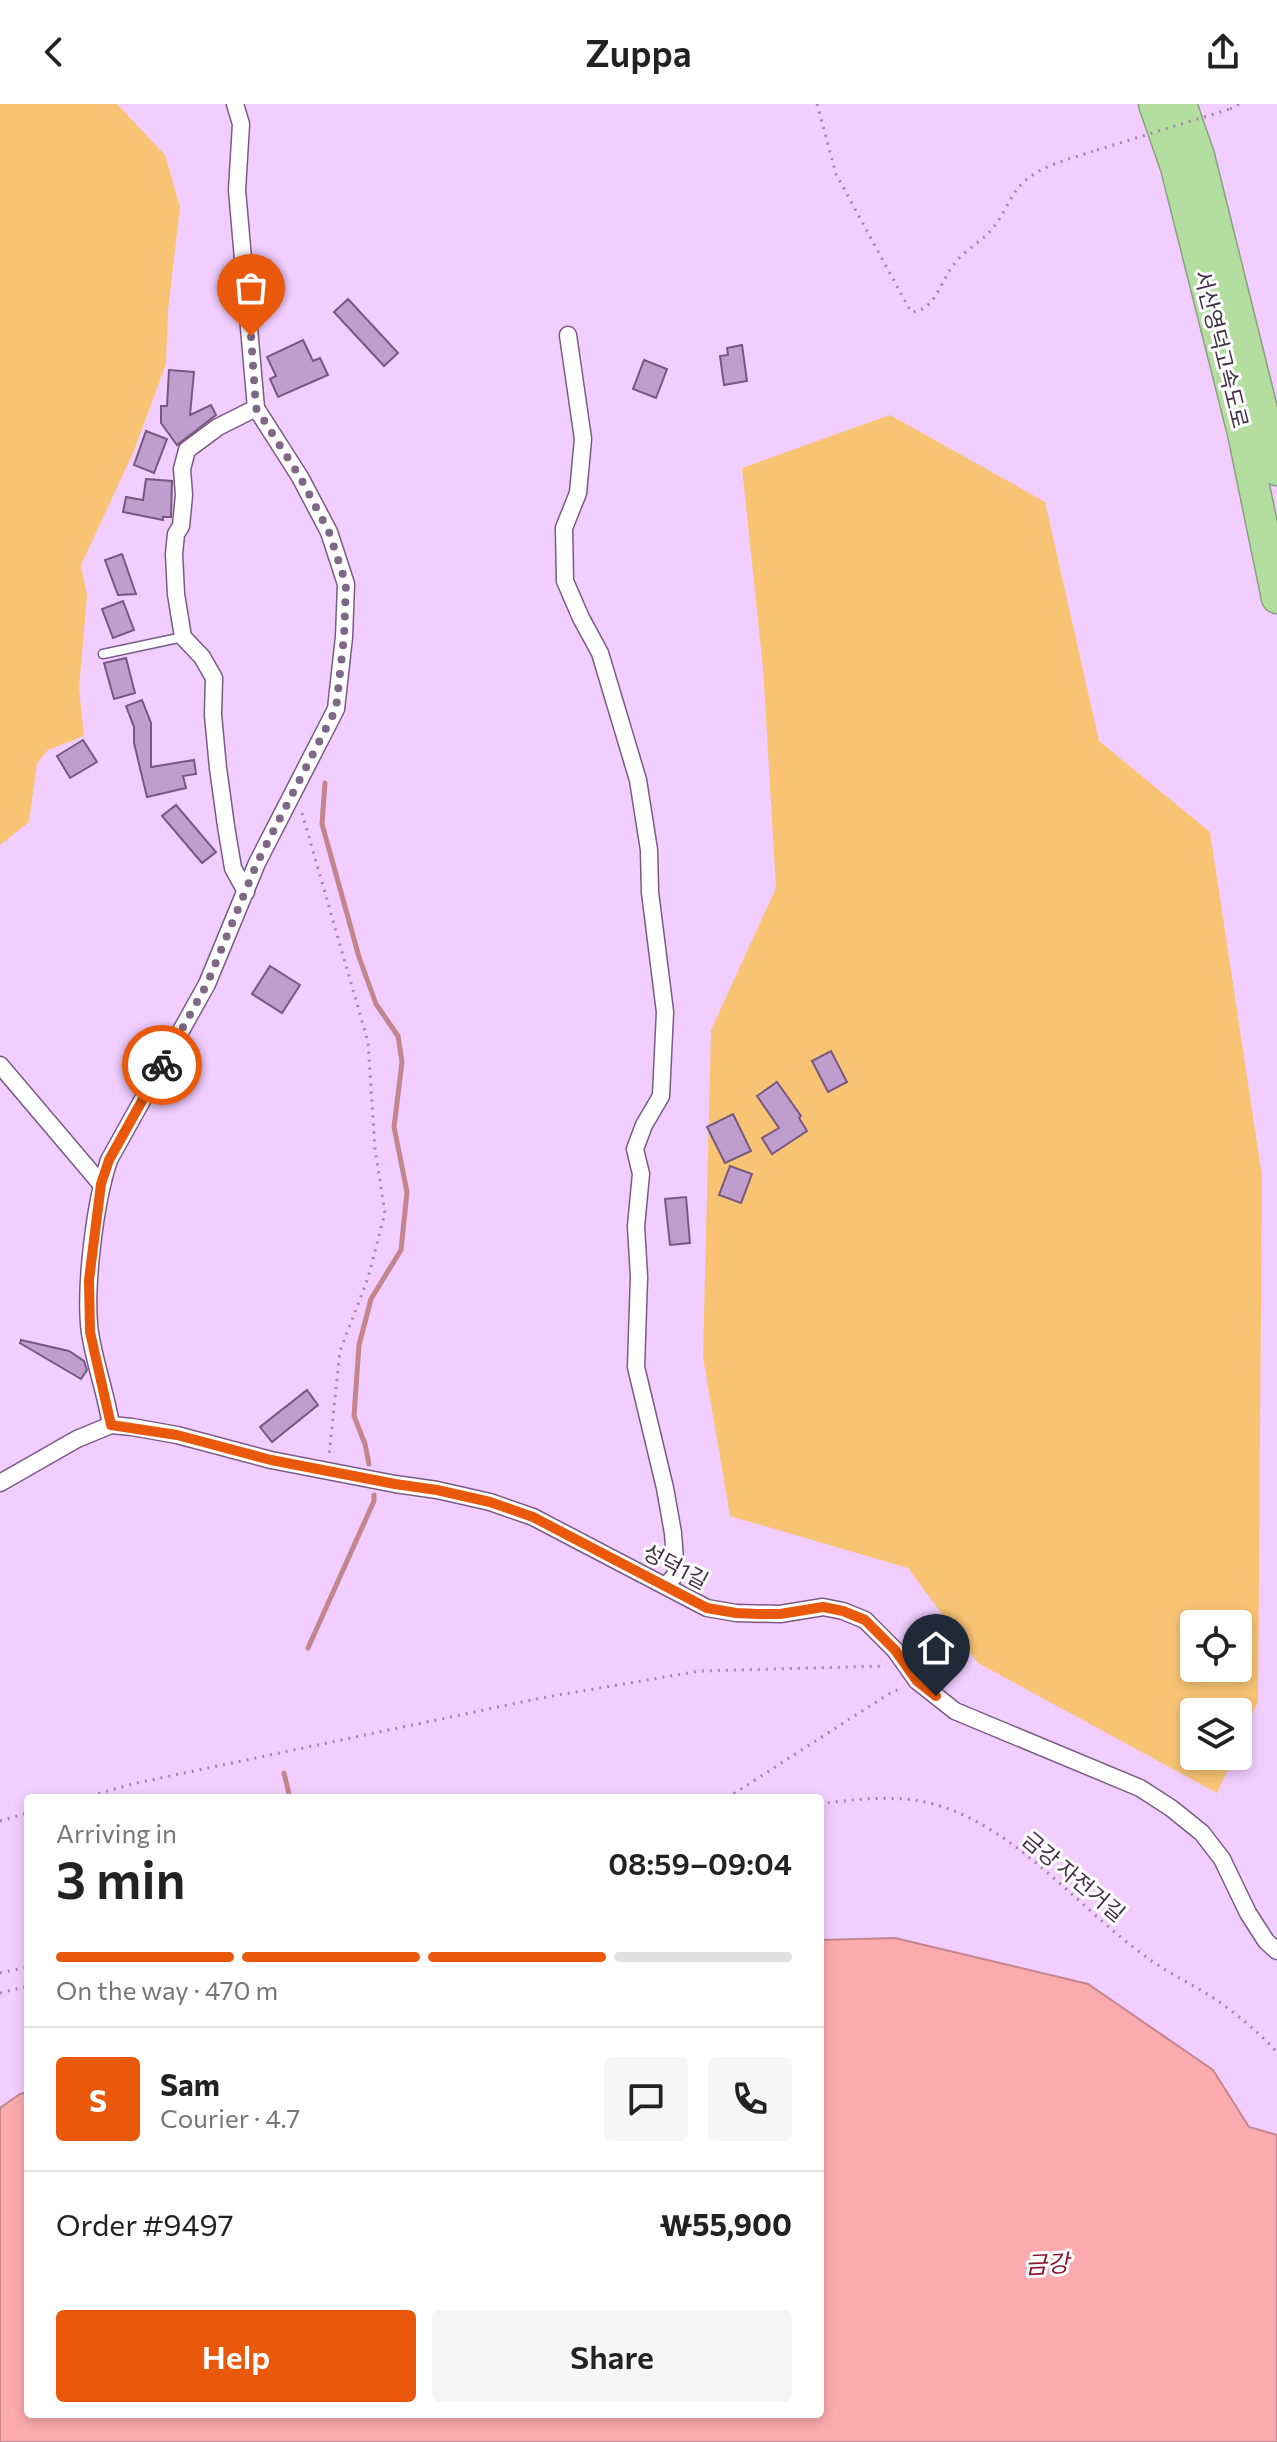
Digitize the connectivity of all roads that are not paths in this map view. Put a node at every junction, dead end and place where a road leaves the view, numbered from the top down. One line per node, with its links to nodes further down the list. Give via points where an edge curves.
1 (235, 104): 5 (street, via 241,124 237,190)
2 (1154, 104): 7 (highway, 서산영덕고속도로, via 1176,167 1240,418)
3 (1181, 104): 6 (highway, 서산영덕고속도로, via 1199,156)
4 (568, 335): 15 (street, via 583,439 578,493 564,528 565,581 600,653 638,780 665,1012 661,1096 635,1149 641,1174 636,1367 673,1533 676,1574)
5 (256, 408): 8 (street, via 187,450 174,554); 10 (street, via 329,532 346,584 336,709)
6 (1277, 470)
7 (1277, 598)
8 (183, 637): 9 (lane); 10 (street, via 214,678 226,826 233,868)
9 (103, 654)
10 (246, 892): 12 (street, via 207,984 109,1160)
11 (0, 1065): 12 (street)
12 (101, 1184): 13 (street, via 89,1280 90,1332)
13 (111, 1425): 14 (street); 15 (street, 성덕1길, via 490,1502 533,1517)
14 (0, 1483)
15 (666, 1586): 16 (street, 성덕1길, via 707,1608 736,1613 780,1614 823,1607 865,1620 917,1681 955,1711 1140,1788 1171,1808 1202,1833 1222,1859 1248,1913)
16 (1277, 1951)

